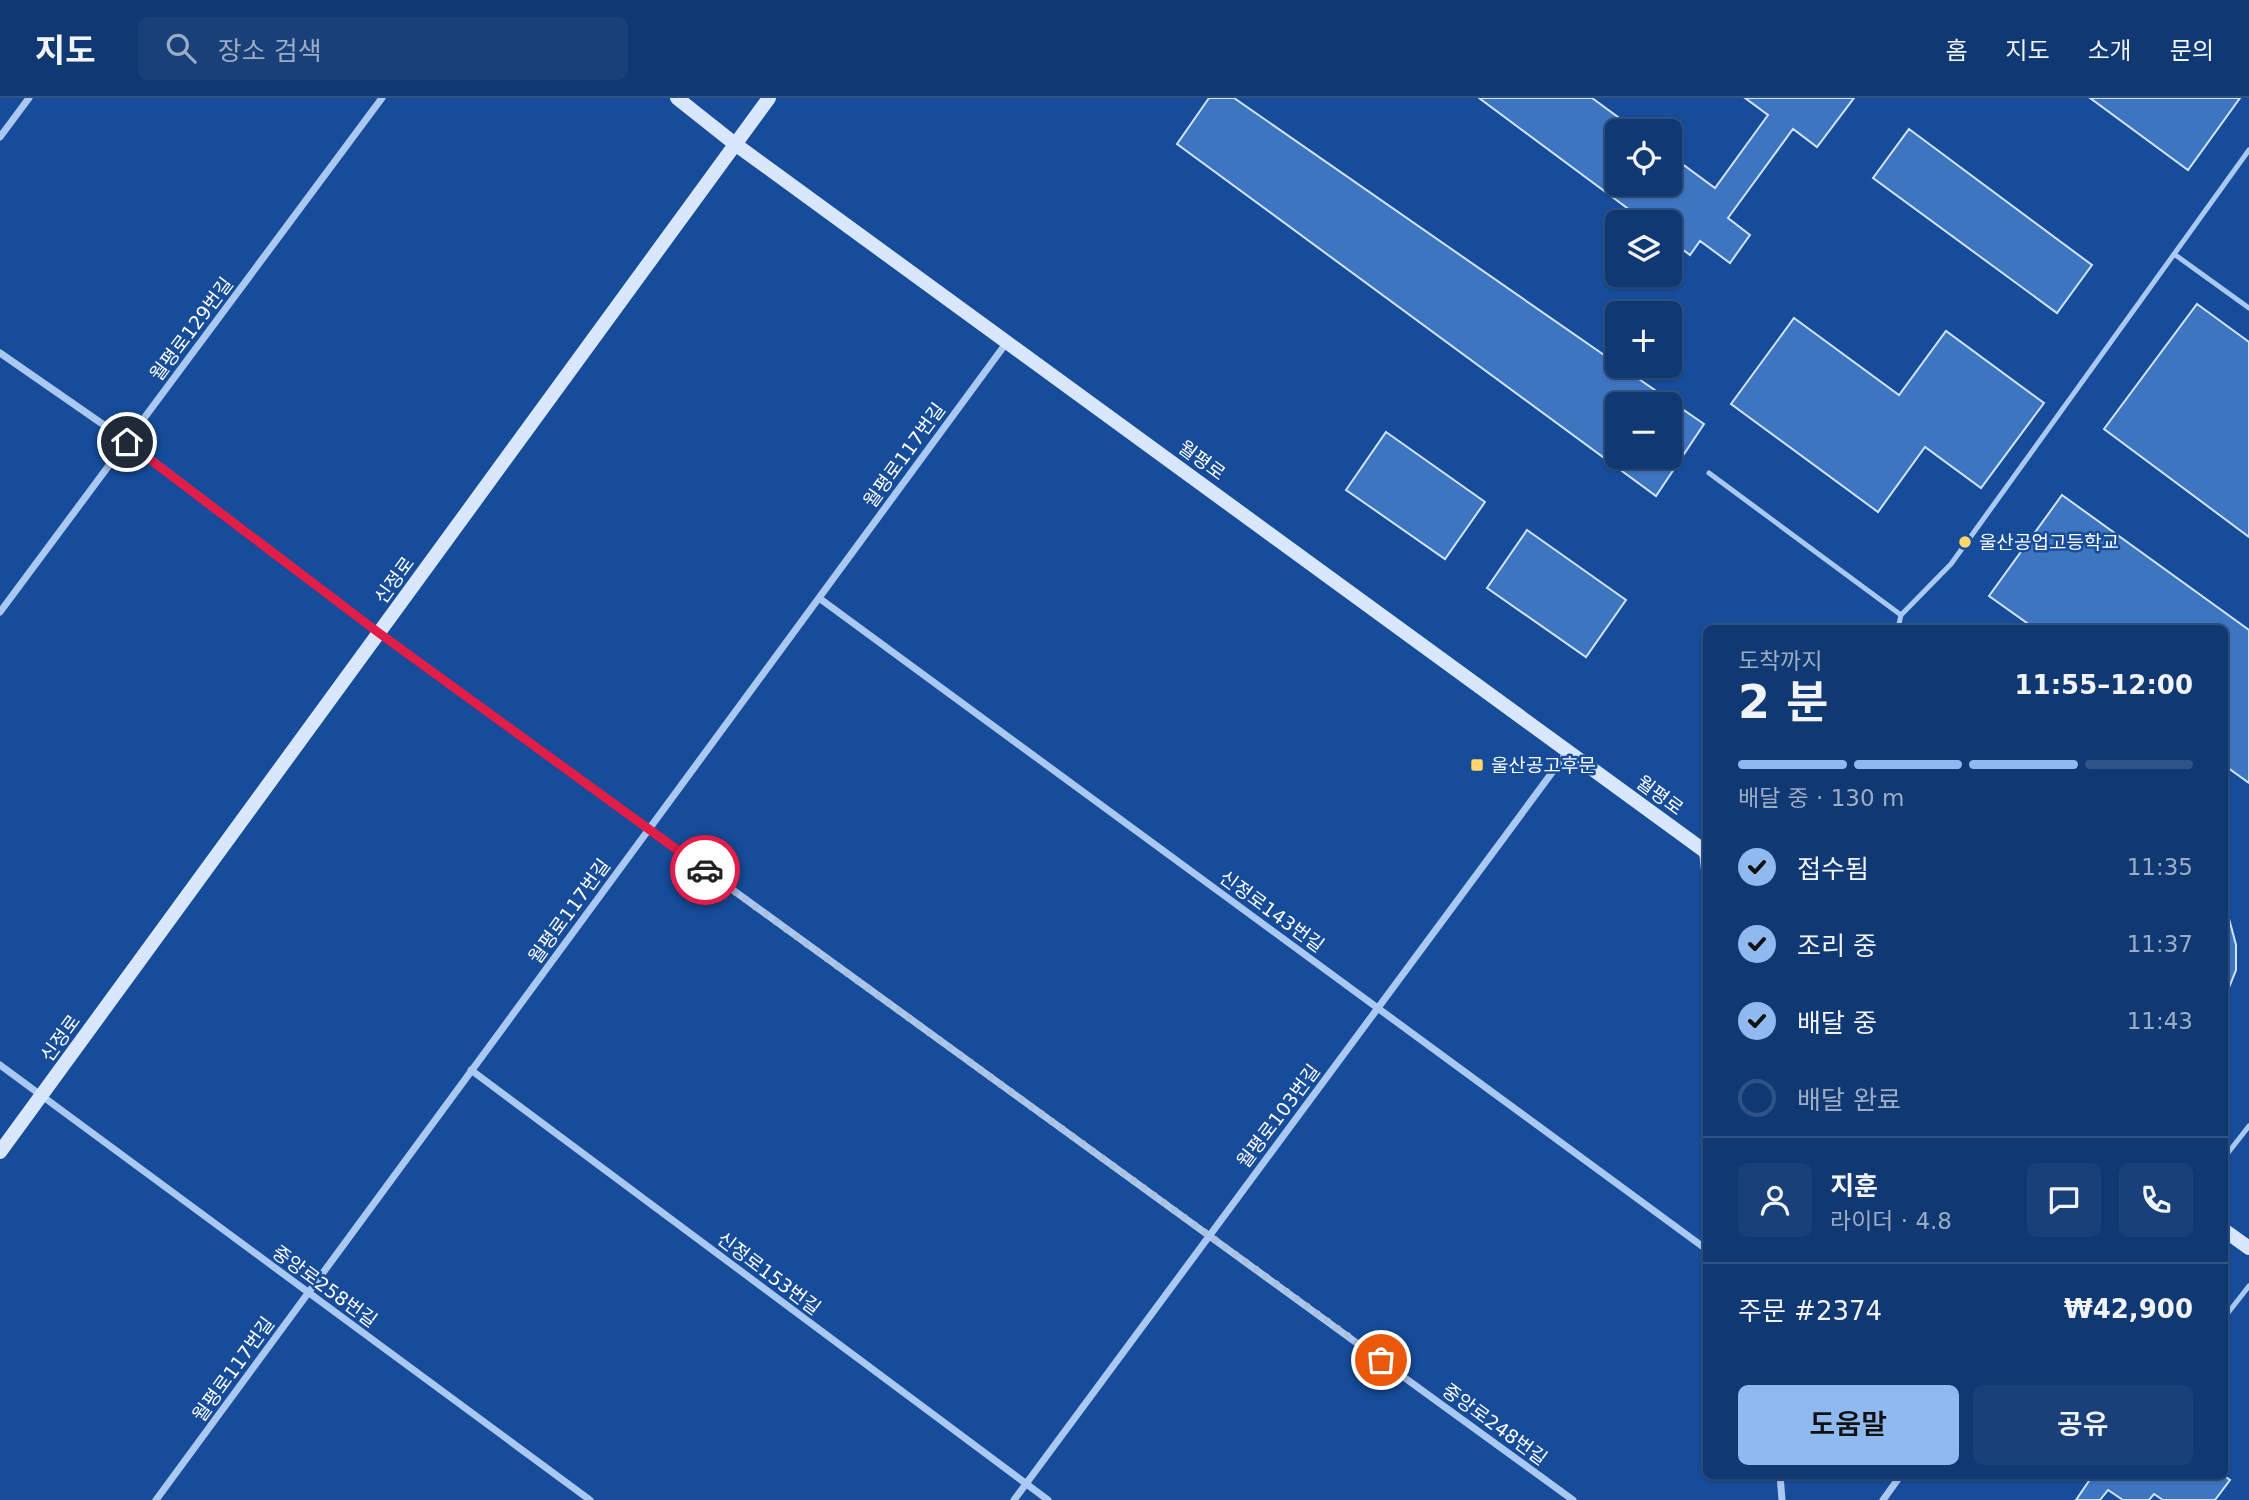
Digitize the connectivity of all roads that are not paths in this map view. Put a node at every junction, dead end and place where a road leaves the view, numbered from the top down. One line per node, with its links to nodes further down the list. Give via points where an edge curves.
1 (29, 98): 5 (street)
2 (382, 98): 12 (street, 월평로129번길)
3 (677, 98): 6 (main road, 월평로)
4 (769, 98): 6 (main road, 신정로)
5 (0, 137)
6 (736, 144): 10 (main road, 월평로); 18 (main road, 신정로)
7 (2249, 150): 8 (lane)
8 (2174, 254): 9 (lane); 16 (lane, via 1951,564)
9 (2249, 308)
10 (1007, 342): 14 (street, 월평로117번길); 19 (main road, 월평로)
11 (0, 353): 12 (street, 중앙로248번길)
12 (127, 442): 15 (street, 월평로129번길); 18 (street, 중앙로248번길)
13 (1709, 473): 16 (lane)
14 (819, 598): 20 (street, 월평로117번길); 22 (street, 신정로143번길)
15 (0, 612)
16 (1901, 615): 17 (lane)
17 (1899, 625)
18 (379, 633): 20 (street, 중앙로248번길); 25 (main road, 신정로)
19 (1568, 751): 21 (main road, 월평로); 22 (street, 월평로103번길)
20 (649, 829): 24 (street, 월평로117번길); 30 (street, 중앙로248번길)
21 (1703, 849)
22 (1378, 1008): 30 (street, 월평로103번길); 31 (street, 신정로143번길)
23 (0, 1065): 25 (street, 중앙로258번길)
24 (471, 1070): 34 (street, 월평로117번길); 38 (street, 신정로153번길)
25 (41, 1097): 27 (main road, 신정로); 34 (street, 중앙로258번길)
26 (2249, 1126): 28 (lane)
27 (0, 1152)
28 (2228, 1153)
29 (2228, 1233): 32 (main road)
30 (1209, 1236): 38 (street, 월평로103번길); 43 (street, 중앙로248번길)
31 (1703, 1247)
32 (2249, 1248)
33 (2249, 1286): 35 (lane)
34 (308, 1293): 39 (street, 월평로117번길); 40 (street, 중앙로258번길)
35 (2228, 1313)
36 (1780, 1479): 44 (street)
37 (1898, 1479): 45 (street)
38 (1026, 1483): 41 (street, 월평로103번길); 42 (street, 신정로153번길)
39 (156, 1500)
40 (590, 1500)
41 (1014, 1500)
42 (1048, 1500)
43 (1573, 1500)
44 (1782, 1500)
45 (1883, 1500)

